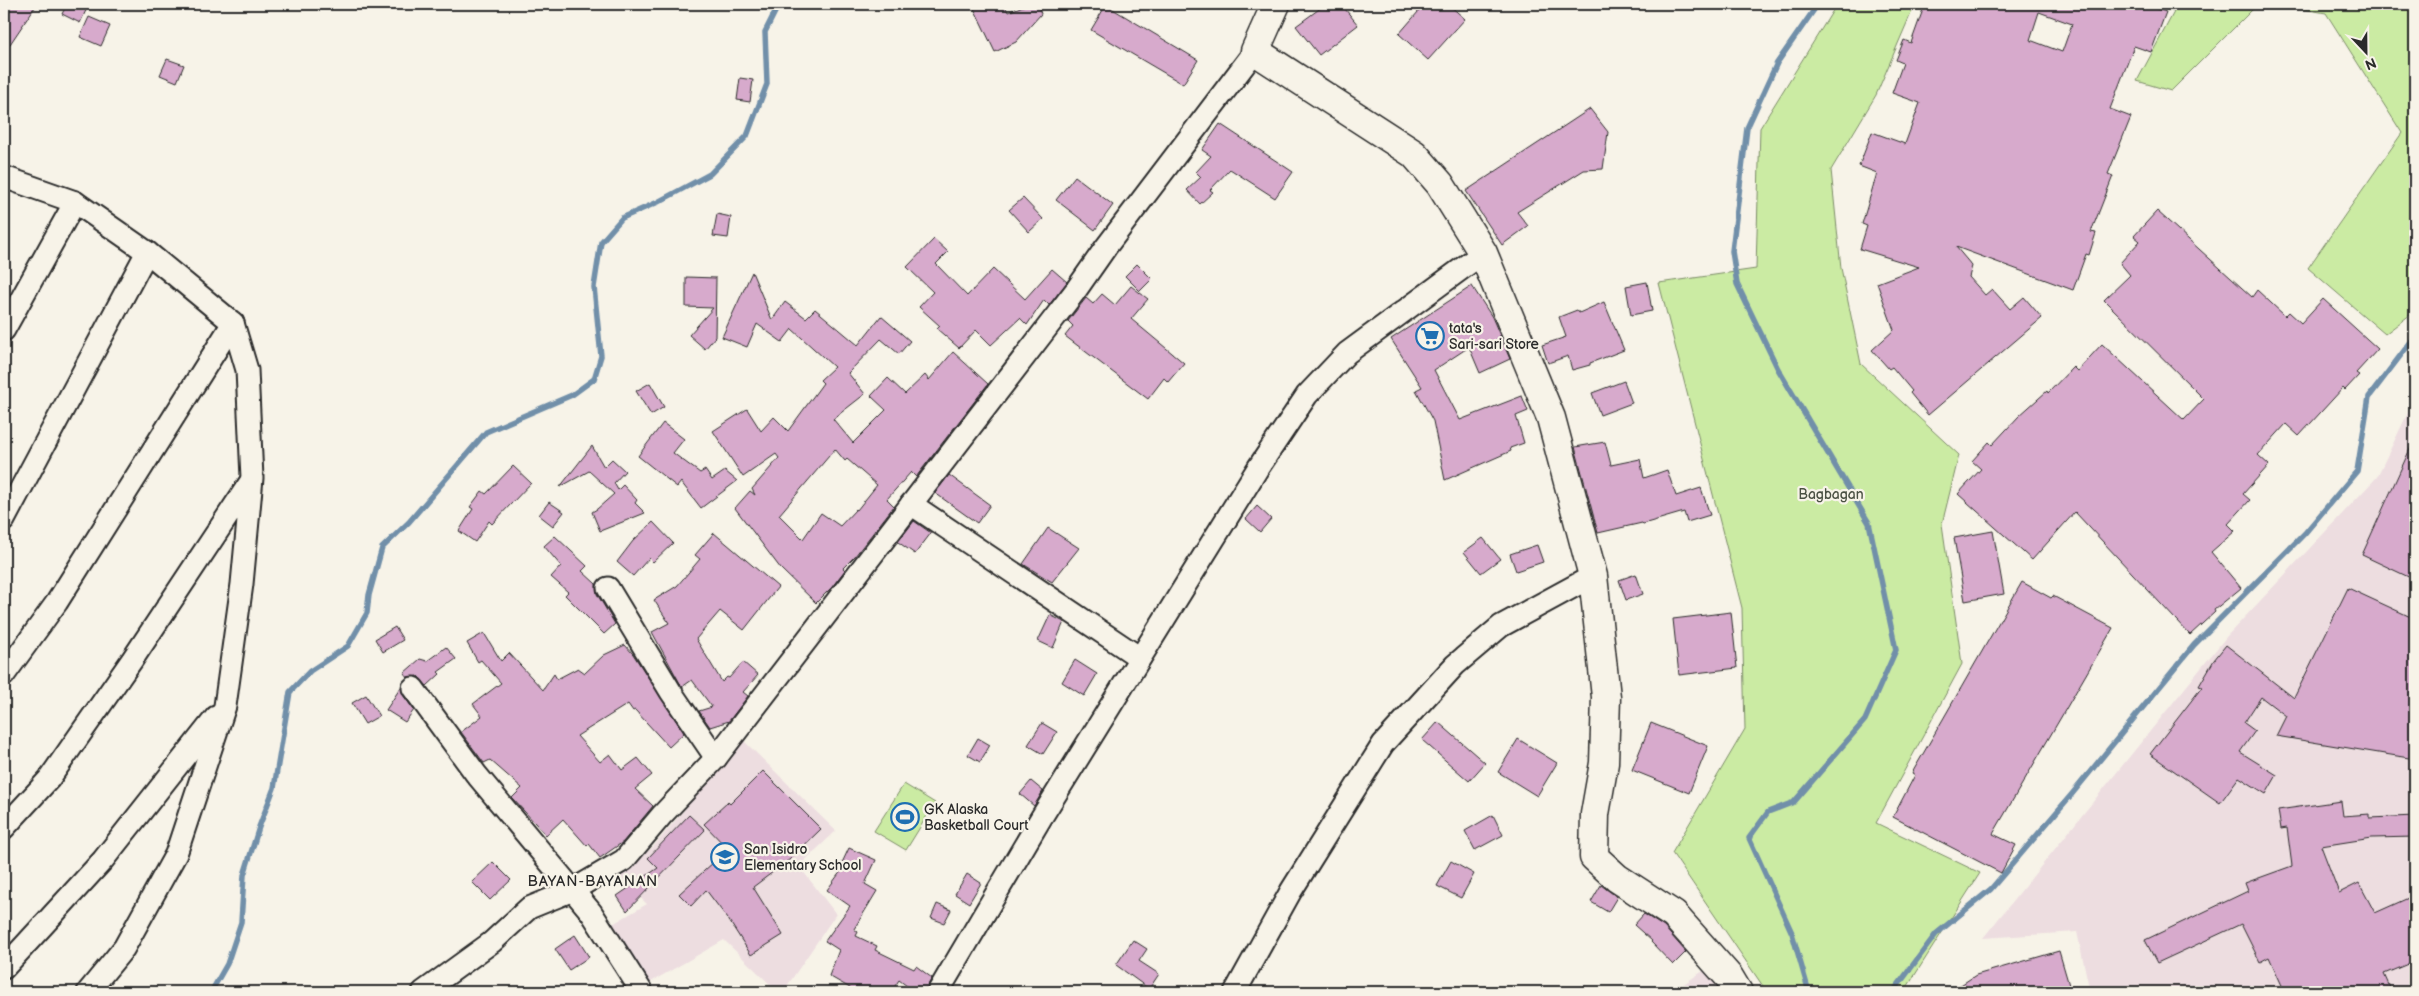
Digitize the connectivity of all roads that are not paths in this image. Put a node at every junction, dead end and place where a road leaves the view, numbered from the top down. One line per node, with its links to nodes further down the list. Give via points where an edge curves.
1 (1276, 4): 2 (street)
2 (1255, 50): 6 (street, via 1414,154 1440,184); 10 (street)
3 (4, 177): 4 (street)
4 (75, 202): 5 (street); 8 (street)
5 (147, 252): 7 (street); 11 (street)
6 (1483, 253): 12 (street, via 1551,418); 14 (street, via 1347,353 1307,395)
7 (233, 323): 9 (street, via 247,370); 15 (street, via 57,602)
8 (4, 330)
9 (252, 478): 17 (street, via 242,584); 19 (street, via 49,780)
10 (911, 504): 14 (street); 18 (street)
11 (4, 520)
12 (1593, 576): 26 (street, via 1501,626 1456,665 1383,744 1291,891); 27 (street, via 1606,698 1604,763 1595,814 1594,857 1617,878 1674,915 1729,977)
13 (608, 588): 18 (street, via 671,692)
14 (1140, 658): 25 (street)
15 (4, 674)
16 (414, 688): 20 (street, via 476,774)
17 (225, 706): 21 (street, via 103,860); 22 (street, via 176,854 124,948)
18 (716, 758): 20 (street, via 624,860)
19 (4, 828)
20 (573, 890): 23 (street, via 529,908 492,942); 24 (street)
21 (4, 968)
22 (88, 992)
23 (423, 992)
24 (642, 992)
25 (938, 992)
26 (1236, 992)
27 (1738, 992)

